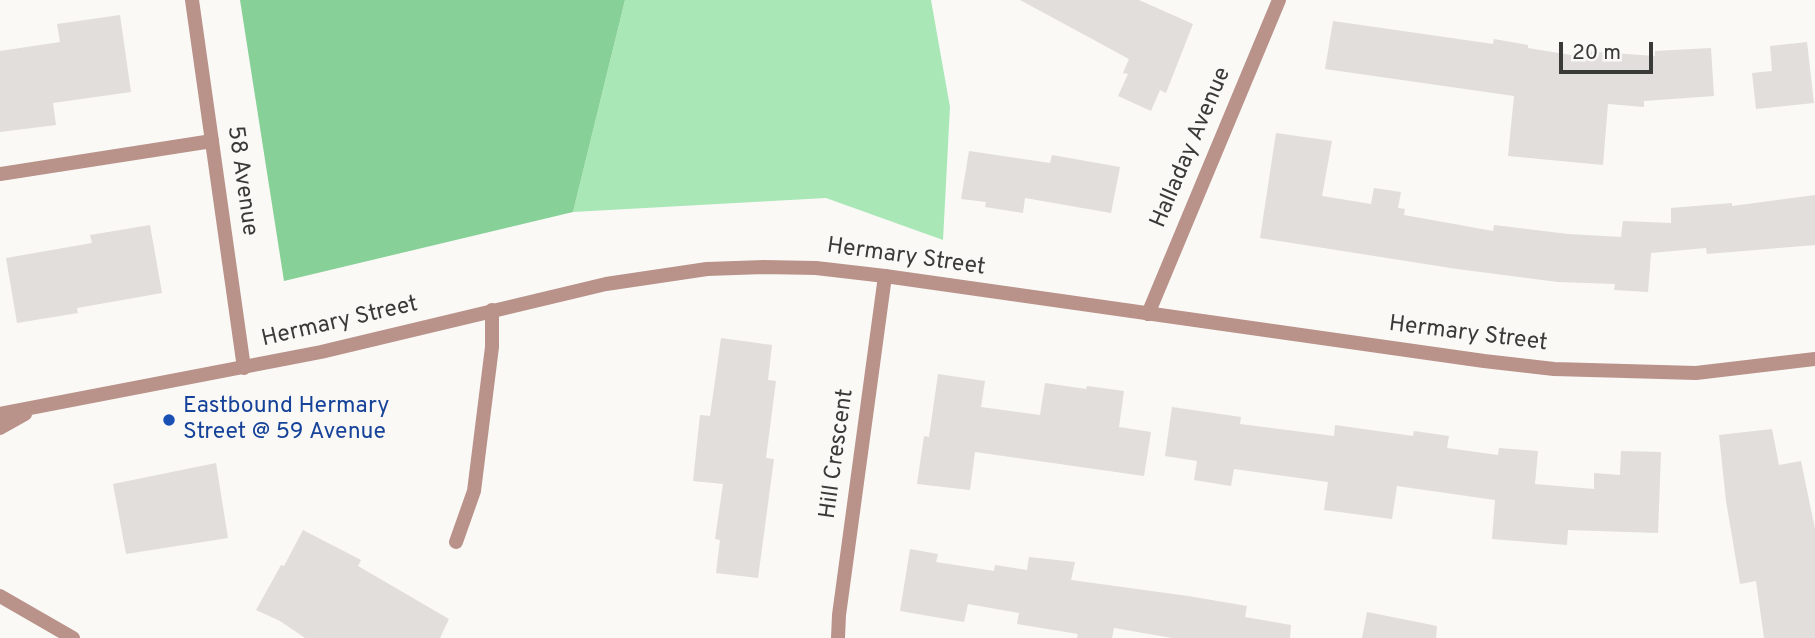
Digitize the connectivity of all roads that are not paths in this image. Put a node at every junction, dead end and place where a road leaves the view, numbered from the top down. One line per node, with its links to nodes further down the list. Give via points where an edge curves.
1 (192, 0): 3 (street, 58 Avenue)
2 (1279, 0): 7 (street, Halladay Avenue)
3 (212, 141): 4 (street); 9 (street, 58 Avenue)
4 (0, 174)
5 (885, 276): 6 (street, Hermary Street, via 816,268 707,269 606,284); 7 (street, Hermary Street); 16 (street, Hill Crescent)
6 (492, 310): 9 (street, Hermary Street); 13 (street, via 492,347 474,491)
7 (1149, 314): 8 (street, Hermary Street, via 1554,369 1696,373)
8 (1815, 359)
9 (244, 368): 10 (street, Hermary Street)
10 (35, 408): 11 (street, Hermary Street); 12 (street)
11 (0, 414)
12 (0, 428)
13 (456, 542)
14 (1, 601): 15 (street)
15 (73, 638)
16 (838, 638)

